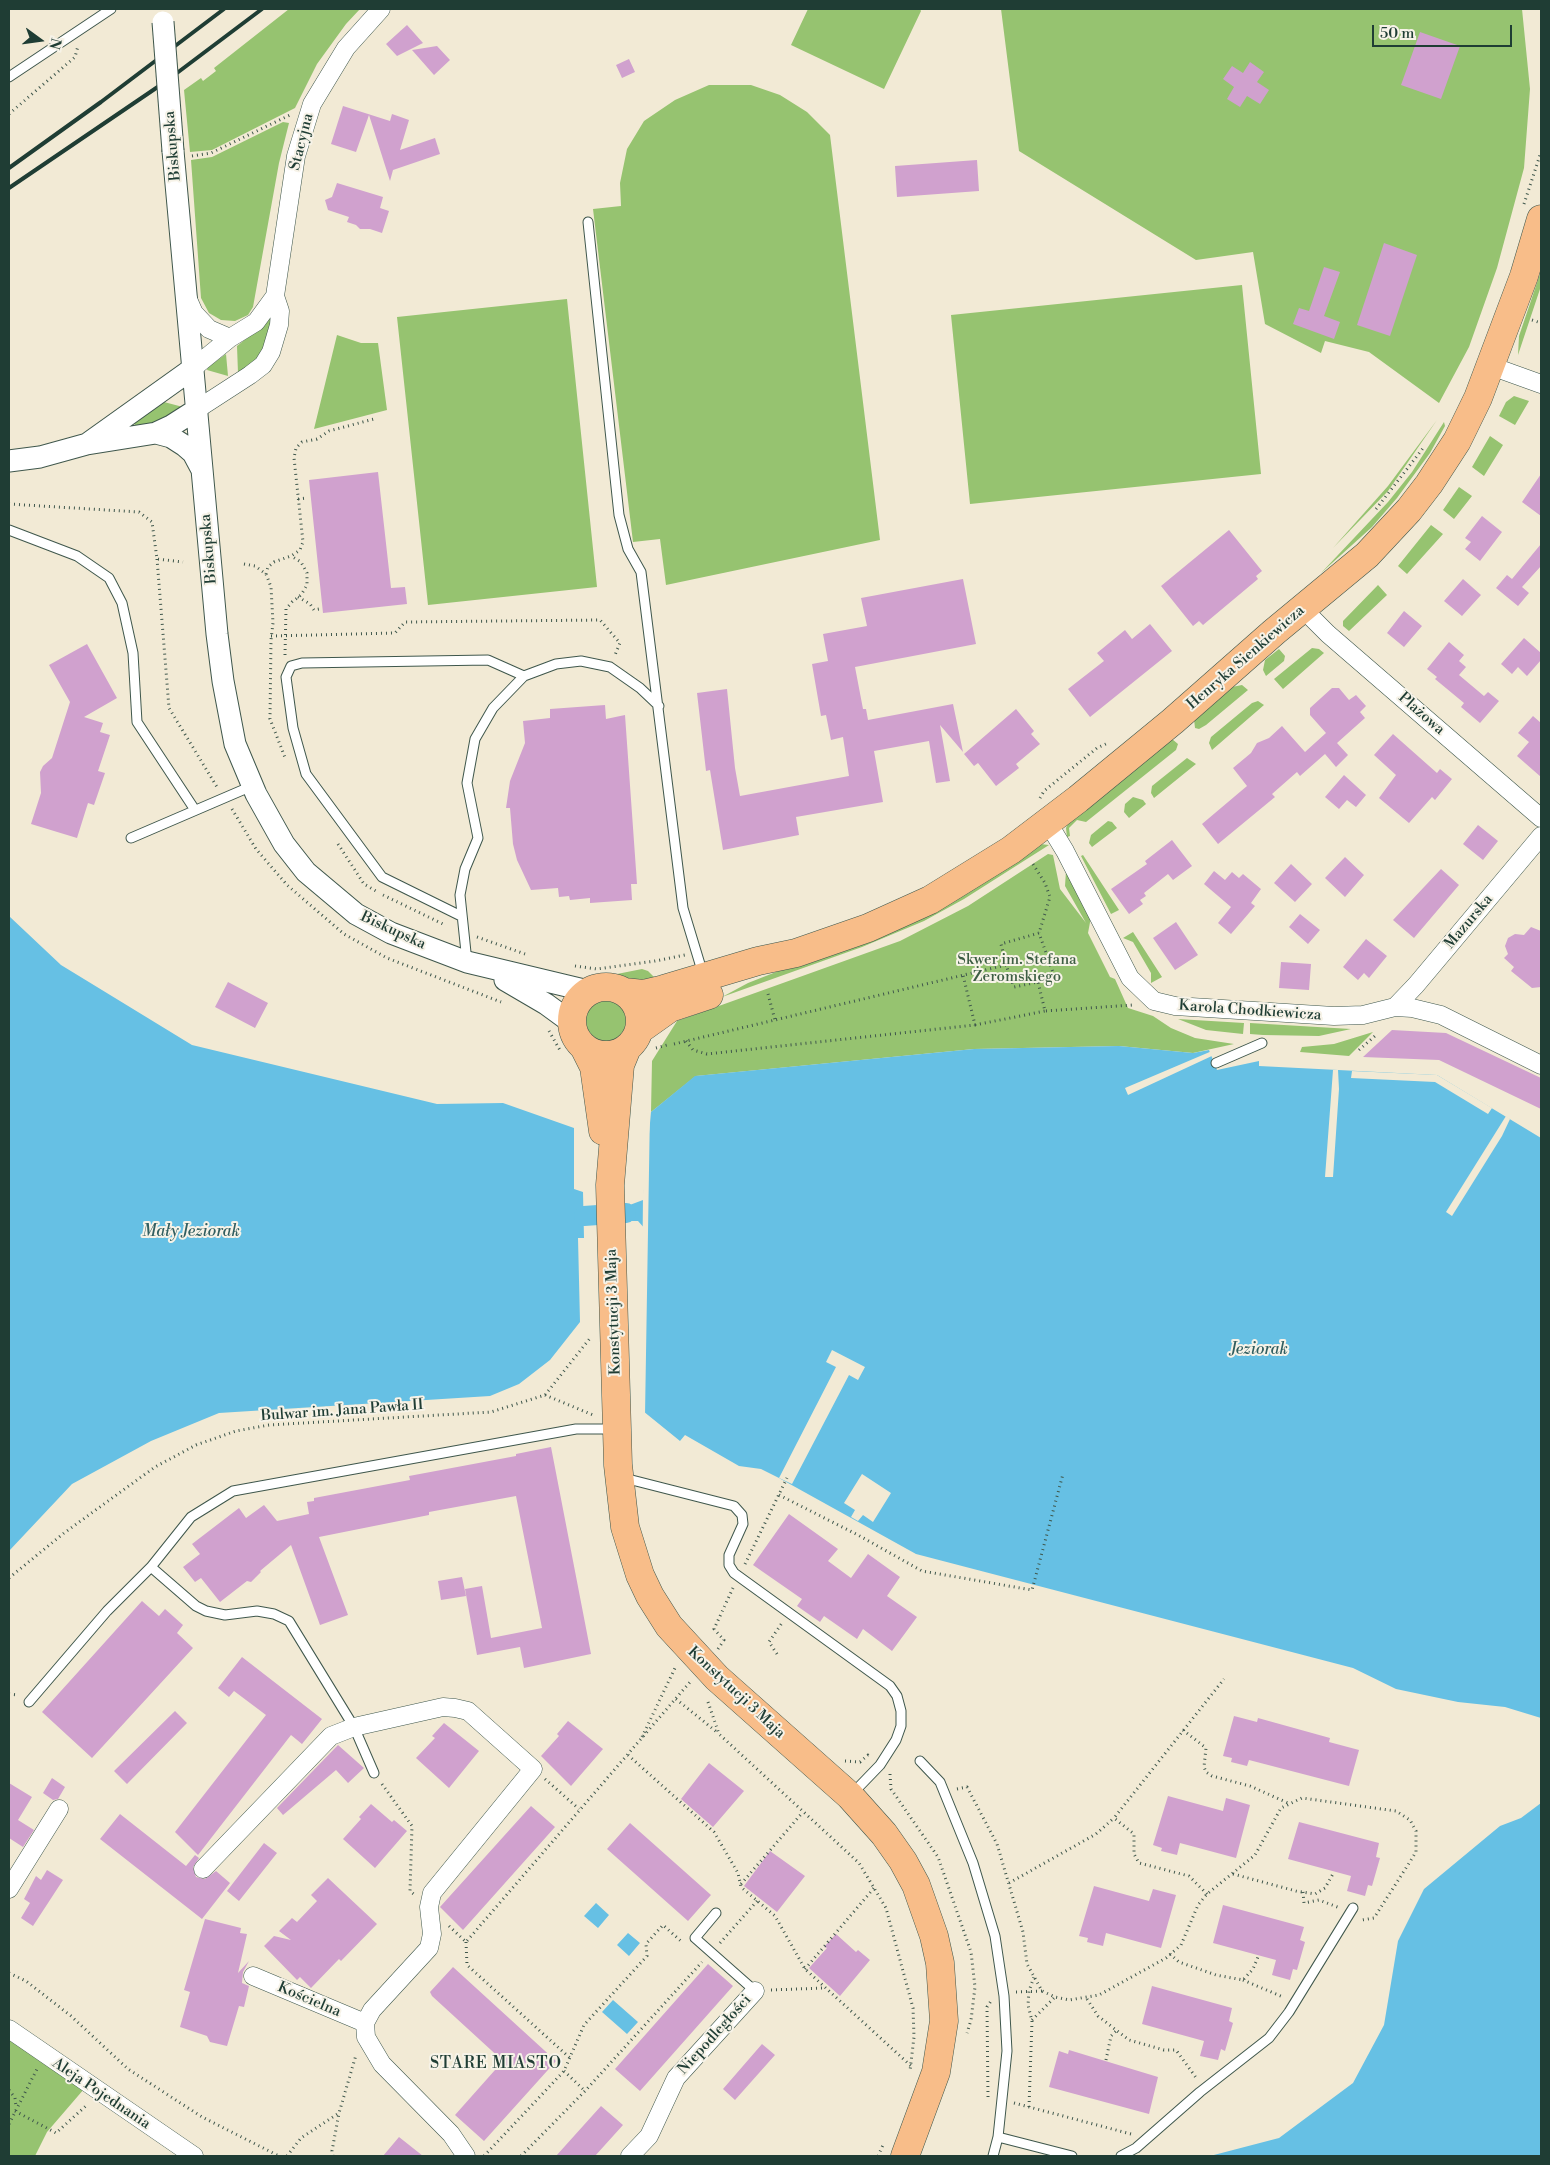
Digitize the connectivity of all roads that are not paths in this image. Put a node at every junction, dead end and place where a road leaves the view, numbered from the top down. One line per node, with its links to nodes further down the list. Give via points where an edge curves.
1 (110, 9): 4 (lane)
2 (381, 9): 8 (street, Stacyjna, via 346,48 312,104 296,156)
3 (162, 15): 7 (street, Biskupska, bridge, via 182,154)
4 (9, 77)
5 (1531, 216): 10 (main road, Henryka Sienkiewicza, via 1524,276)
6 (588, 222): 21 (lane, via 619,515 628,549 641,572)
7 (186, 294): 9 (street, via 201,321); 11 (street, Biskupska)
8 (275, 296): 9 (street, Stacyjna, via 256,322); 13 (street, Stacyjna, via 280,325 271,352 263,364 250,376)
9 (230, 338): 11 (street, Stacyjna)
10 (1491, 366): 12 (street); 19 (main road, Henryka Sienkiewicza, via 1457,440 1409,510 1367,555)
11 (192, 369): 13 (street, Biskupska); 15 (street)
12 (1541, 384)
13 (196, 410): 14 (street); 17 (street, Biskupska)
14 (156, 433): 15 (street); 17 (street, via 185,446)
15 (87, 444): 16 (street, via 56,454)
16 (9, 461)
17 (202, 469): 22 (street, Biskupska, via 223,682 235,744)
18 (9, 530): 23 (lane, via 77,556 109,578 122,603 133,653 136,722)
19 (1303, 609): 24 (main road, Henryka Sienkiewicza, via 1173,721); 25 (street, Plażowa)
20 (524, 676): 21 (lane, via 556,664 581,661 610,667); 28 (lane, via 493,708 475,740 467,782 478,838 465,869 460,895); 28 (lane, via 488,660 302,663 291,666 286,677 293,728 306,774 382,877)
21 (659, 706): 31 (lane, via 683,908)
22 (252, 786): 23 (lane); 30 (street, Biskupska, via 284,844 306,872 328,892 356,914 391,933)
23 (195, 810): 27 (lane)
24 (1042, 814): 29 (main road, Henryka Sienkiewicza, via 991,864 930,900 868,928); 34 (street, Karola Chodkiewicza, via 1065,851 1130,978 1154,1001 1175,1006 1334,1016 1363,1015)
25 (1541, 818)
26 (1541, 836): 34 (street, Mazurska)
27 (131, 838)
28 (462, 924): 30 (lane)
29 (796, 953): 31 (main road, Henryka Sienkiewicza, via 758,961); 36 (main road, Henryka Sienkiewicza, via 763,972 670,1008)
30 (472, 964): 32 (street, Biskupska); 35 (street, Biskupska, via 530,994)
31 (700, 965): 33 (main road, Henryka Sienkiewicza, via 643,994)
32 (588, 992): 33 (main road, via 610,987); 35 (main road, via 578,1002)
33 (624, 992): 36 (main road, via 638,1008)
34 (1395, 1007): 40 (street, Karola Chodkiewicza, via 1441,1015)
35 (572, 1023): 38 (main road, via 576,1037)
36 (633, 1039): 38 (main road, via 606,1055); 41 (main road, Konstytucji 3 Maja, via 620,1065)
37 (1262, 1043): 39 (lane)
38 (586, 1049): 41 (main road, Konstytucji 3 Maja, via 594,1067)
39 (1216, 1063)
40 (1541, 1065)
41 (610, 1185): 42 (main road, Konstytucji 3 Maja)
42 (609, 1428): 43 (main road, Konstytucji 3 Maja); 44 (lane, via 576,1428 234,1491 192,1517)
43 (619, 1476): 49 (main road, Konstytucji 3 Maja, via 620,1502 632,1554 650,1596 669,1626 717,1678); 49 (lane, via 734,1506 742,1515 744,1524 729,1555 728,1565 734,1573 890,1686 901,1710 901,1726 896,1740 880,1765)
44 (151, 1567): 45 (lane, via 107,1611); 46 (lane, via 206,1611 225,1615 257,1611 289,1621)
45 (29, 1702)
46 (354, 1727): 48 (lane); 51 (street, via 331,1736); 57 (street, via 443,1707 455,1708 468,1711 533,1768 432,1892 428,1907 432,1934 429,1948 372,2010)
47 (920, 1761): 59 (lane, via 940,1782 946,1795 973,1863 996,1946 1004,1996 1007,2051)
48 (374, 1773)
49 (850, 1796): 63 (main road, Konstytucji 3 Maja, via 903,1861 926,1909 940,1964 944,2021 941,2048 929,2094)
50 (59, 1809): 52 (street)
51 (203, 1869)
52 (9, 1889)
53 (1350, 1911): 66 (lane, via 1296,2001 1269,2038 1144,2142)
54 (716, 1913): 56 (lane, via 695,1938)
55 (253, 1976): 57 (street, Kościelna)
56 (755, 1991): 62 (street, Niepodległości, via 676,2078 649,2136)
57 (365, 2023): 61 (street, via 366,2037 382,2064 451,2134)
58 (9, 2029): 60 (street, Aleja Pojednania)
59 (998, 2137): 64 (lane); 65 (lane)
60 (194, 2156)
61 (466, 2156)
62 (630, 2156)
63 (905, 2156)
64 (993, 2156)
65 (1072, 2156)
66 (1121, 2156)

